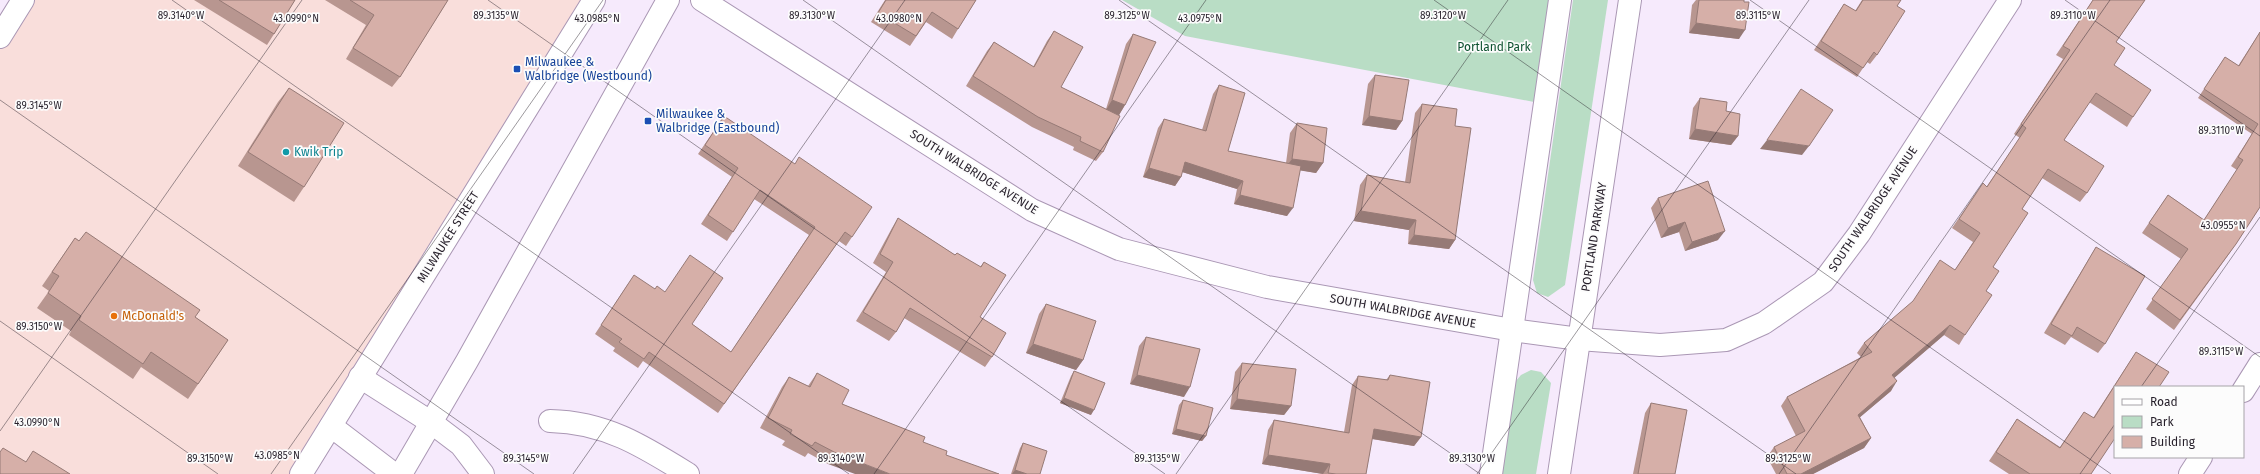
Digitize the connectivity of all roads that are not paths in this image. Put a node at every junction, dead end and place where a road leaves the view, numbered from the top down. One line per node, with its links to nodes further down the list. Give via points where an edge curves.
1 (22, 0): 8 (street)
2 (594, 0): 12 (street, MILWAUKEE STREET)
3 (668, 0): 15 (street)
4 (702, 0): 9 (street, SOUTH WALBRIDGE AVENUE, via 1032,210 1119,249 1267,287)
5 (1560, 0): 9 (street)
6 (1630, 0): 10 (street, PORTLAND PARKWAY)
7 (2010, 0): 10 (street, SOUTH WALBRIDGE AVENUE, via 1859,234 1833,270 1806,295 1764,323 1726,340 1660,345)
8 (0, 36)
9 (1512, 330): 10 (street, SOUTH WALBRIDGE AVENUE); 23 (street)
10 (1579, 339): 24 (street, PORTLAND PARKWAY)
11 (2260, 364): 13 (street)
12 (360, 377): 15 (street); 16 (street, MILWAUKEE STREET)
13 (2244, 389)
14 (550, 421): 22 (street, via 574,421 601,427 645,447)
15 (432, 423): 20 (street); 21 (street, via 461,445)
16 (331, 426): 18 (street, MILWAUKEE STREET); 19 (street)
17 (2200, 458): 25 (street)
18 (301, 474)
19 (394, 474)
20 (401, 474)
21 (483, 474)
22 (688, 474)
23 (1491, 474)
24 (1559, 474)
25 (2190, 474)

